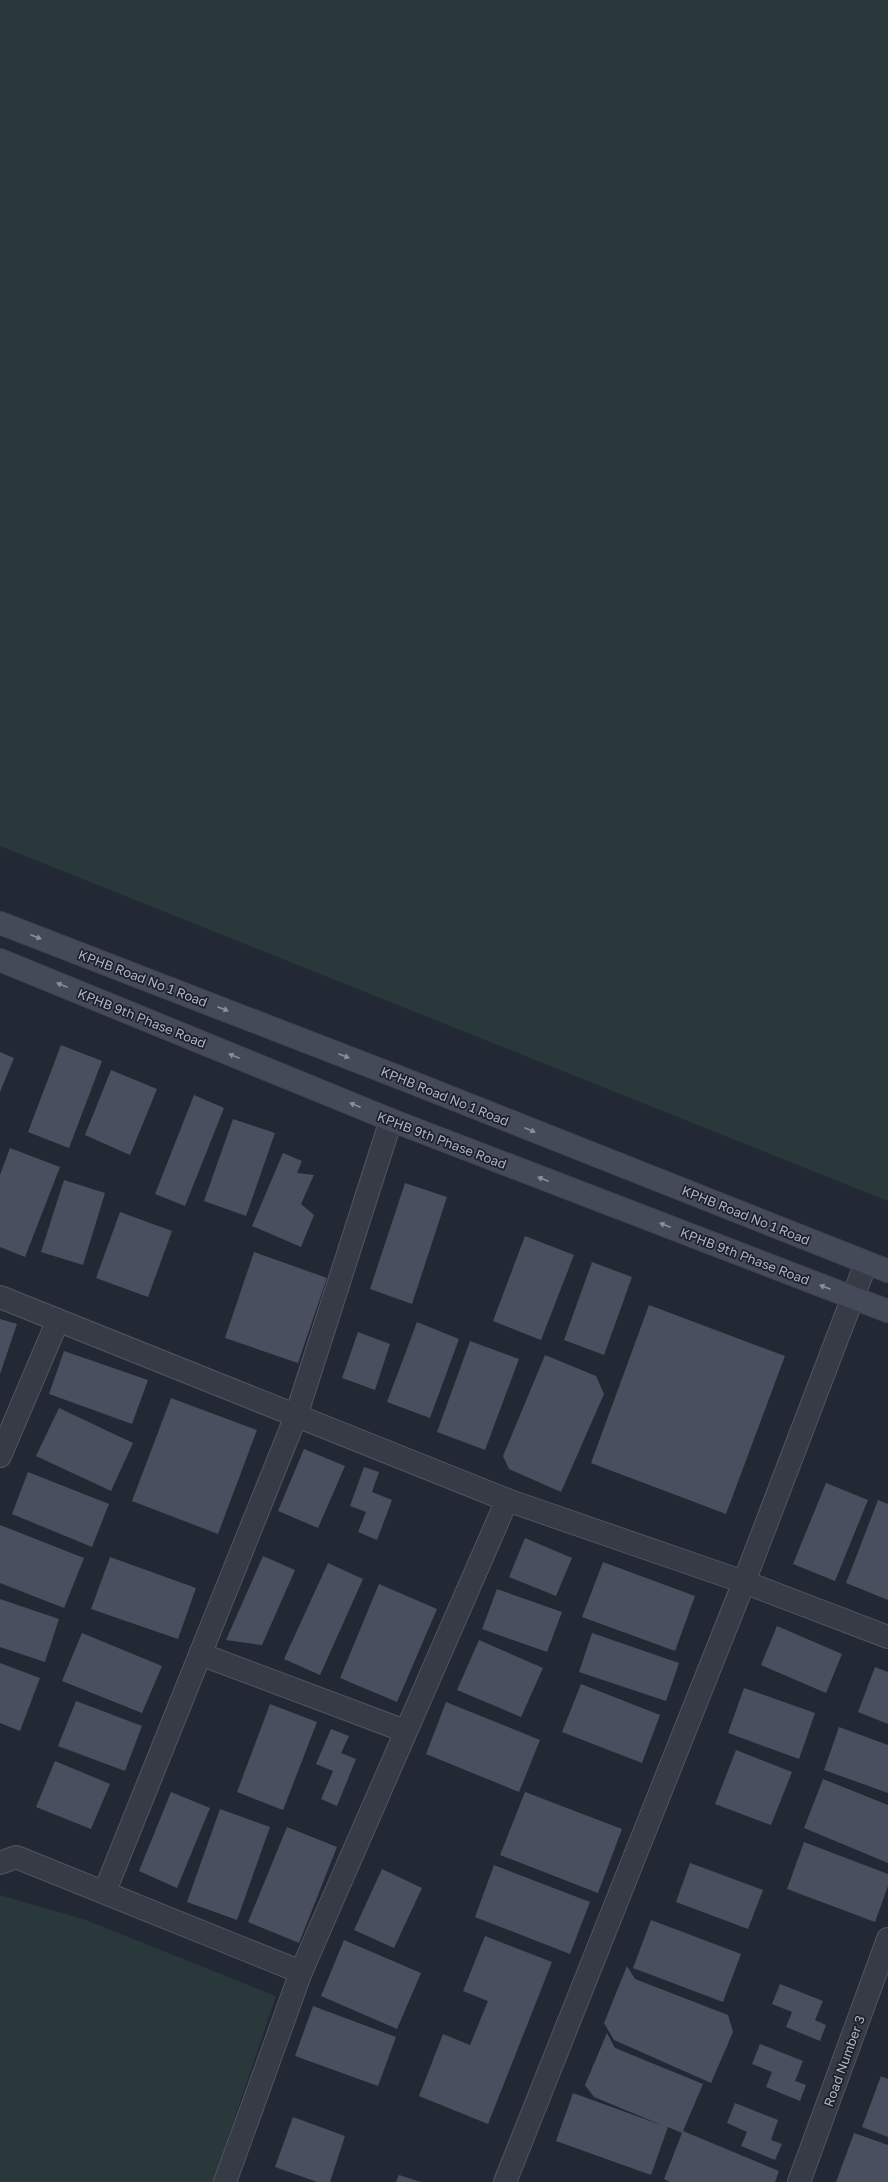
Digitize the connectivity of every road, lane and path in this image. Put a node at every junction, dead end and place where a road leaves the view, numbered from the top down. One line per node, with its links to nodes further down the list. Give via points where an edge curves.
1 (0, 923): 4 (main road, KPHB Road No 1 Road, one-way to 4)
2 (0, 960): 3 (main road, KPHB 9th Phase Road, one-way to 2)
3 (391, 1120): 7 (main road, KPHB 9th Phase Road, one-way to 3); 10 (street)
4 (866, 1262): 5 (main road, KPHB Road No 1 Road); 7 (street)
5 (888, 1272)
6 (0, 1297): 9 (street)
7 (853, 1298): 8 (main road, KPHB 9th Phase Road); 13 (street)
8 (888, 1311)
9 (58, 1320): 10 (street); 11 (street)
10 (296, 1416): 12 (street); 15 (street)
11 (0, 1456)
12 (506, 1500): 13 (street); 16 (street)
13 (744, 1582): 14 (street); 22 (street)
14 (888, 1637)
15 (200, 1654): 16 (street); 18 (street)
16 (406, 1732): 20 (street)
17 (0, 1863): 18 (street, via 16,1857)
18 (105, 1891): 20 (street)
19 (888, 1939): 23 (street, Road Number 3)
20 (301, 1972): 21 (street)
21 (225, 2182)
22 (505, 2182)
23 (799, 2182)

